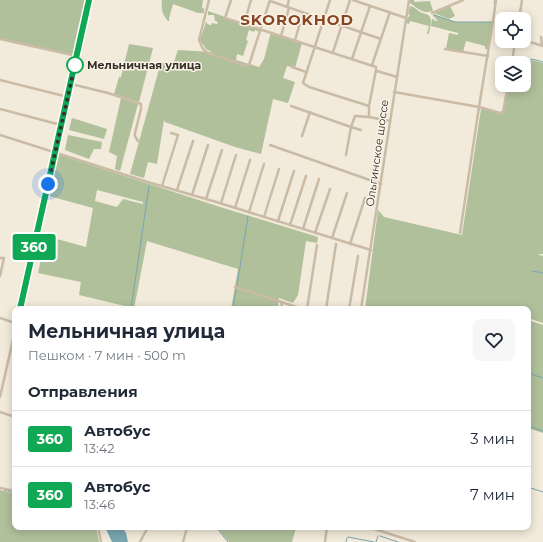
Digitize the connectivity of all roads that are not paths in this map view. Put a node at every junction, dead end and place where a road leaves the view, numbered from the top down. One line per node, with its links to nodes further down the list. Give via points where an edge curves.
1 (89, 0): 36 (street)
2 (209, 0): 24 (street, via 199,40 208,53 247,66)
3 (231, 0): 22 (street, via 225,18)
4 (251, 0): 22 (street)
5 (289, 0): 15 (street)
6 (330, 0): 21 (street)
7 (350, 0): 23 (street)
8 (353, 0): 14 (street)
9 (410, 0): 20 (street, Ольгинское шоссе)
10 (463, 0): 19 (street)
11 (496, 0): 37 (street)
12 (522, 0): 17 (street)
13 (270, 1): 15 (street); 24 (street)
14 (370, 6): 16 (street); 25 (street)
15 (288, 8): 18 (street); 26 (street)
16 (390, 12): 20 (street); 29 (street)
17 (520, 12)
18 (303, 13): 21 (street); 30 (street)
19 (432, 13)
20 (406, 18): 43 (street, Ольгинское шоссе)
21 (324, 20): 23 (street); 32 (street)
22 (244, 24): 24 (street)
23 (342, 26): 25 (street); 35 (street)
24 (260, 29): 26 (street)
25 (361, 32): 29 (street); 38 (street)
26 (281, 36): 30 (street)
27 (541, 37): 33 (street)
28 (0, 39): 36 (street)
29 (381, 39): 39 (street)
30 (295, 40): 32 (street)
31 (531, 42): 33 (street)
32 (315, 46): 35 (street); 42 (street)
33 (542, 46)
34 (445, 49): 37 (street)
35 (333, 52): 38 (street)
36 (77, 56): 45 (street)
37 (488, 56): 51 (street)
38 (352, 59): 39 (street)
39 (372, 65): 41 (street)
40 (292, 68): 42 (street)
41 (376, 69): 43 (street); 50 (street)
42 (306, 72): 50 (street, via 304,84)
43 (397, 77): 46 (street, Ольгинское шоссе)
44 (0, 80): 48 (street)
45 (71, 84): 48 (street); 62 (street, via 141,104 135,133)
46 (394, 92): 51 (street); 55 (street, Ольгинское шоссе)
47 (507, 92): 51 (street, via 503,112)
48 (68, 97): 56 (street)
49 (291, 106): 53 (street)
50 (369, 106): 54 (street)
51 (479, 107): 92 (street)
52 (0, 109): 56 (street)
53 (310, 112): 57 (street); 61 (street)
54 (369, 117): 55 (street); 57 (street, via 355,116)
55 (390, 121): 76 (street, Ольгинское шоссе)
56 (61, 125): 67 (street)
57 (351, 127): 58 (street); 69 (street)
58 (360, 130)
59 (171, 133): 77 (street, via 178,135)
60 (0, 135): 67 (street)
61 (302, 136)
62 (138, 141)
63 (193, 141): 79 (street)
64 (208, 145): 81 (street)
65 (270, 145): 76 (street)
66 (222, 150): 83 (street)
67 (55, 152): 77 (street); 103 (street)
68 (236, 155): 84 (street)
69 (346, 155)
70 (250, 160): 85 (street)
71 (264, 164): 86 (street)
72 (279, 169): 87 (street)
73 (294, 171): 88 (street)
74 (306, 176): 89 (street)
75 (319, 180): 90 (street)
76 (381, 184): 97 (street, Ольгинское шоссе)
77 (162, 186): 79 (street)
78 (330, 189): 91 (street)
79 (177, 190): 81 (street)
80 (347, 193): 93 (street)
81 (192, 195): 83 (street)
82 (364, 198): 95 (street)
83 (206, 199): 84 (street)
84 (221, 203): 85 (street)
85 (235, 208): 86 (street)
86 (249, 212): 87 (street)
87 (264, 217): 88 (street)
88 (278, 221): 89 (street)
89 (290, 225): 90 (street)
90 (303, 229): 91 (street)
91 (316, 233): 93 (street)
92 (460, 233)
93 (332, 238): 95 (street)
94 (336, 244): 107 (street)
95 (350, 244): 97 (street)
96 (317, 245): 106 (street)
97 (370, 250): 109 (street, Ольгинское шоссе)
98 (358, 256): 108 (street)
99 (0, 258): 100 (street, via 4,258)
100 (0, 276)
101 (235, 287): 102 (street)
102 (282, 302): 104 (street); 105 (street)
103 (21, 306)
104 (281, 306)
105 (293, 306)
106 (307, 306)
107 (326, 306)
108 (350, 306)
109 (361, 306)
110 (0, 318): 111 (street)
111 (12, 322)
112 (12, 344): 113 (street)
113 (0, 397)
114 (0, 412): 115 (street)
115 (12, 416)
116 (0, 488): 117 (street)
117 (12, 490)
118 (99, 530): 123 (street)
119 (146, 530): 124 (street)
120 (186, 530): 125 (street)
121 (326, 530): 126 (street)
122 (377, 530): 127 (street)
123 (101, 542)
124 (140, 542)
125 (183, 542)
126 (324, 542)
127 (415, 542)

